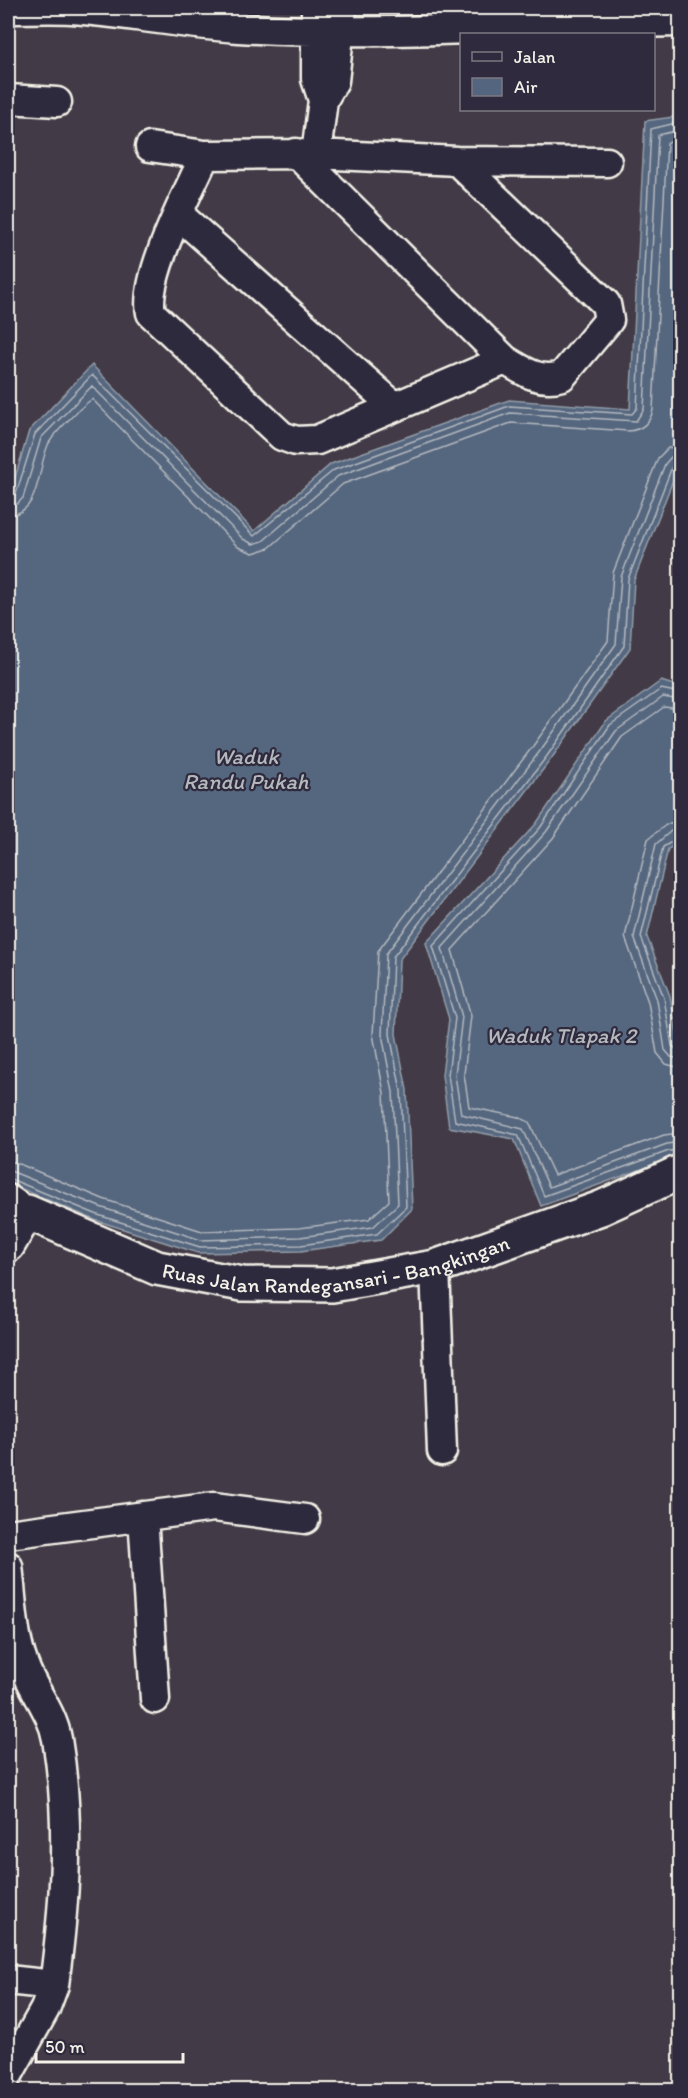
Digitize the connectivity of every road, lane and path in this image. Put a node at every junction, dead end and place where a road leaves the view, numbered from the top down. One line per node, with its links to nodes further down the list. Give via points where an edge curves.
1 (71, 8): 2 (street); 4 (street, via 239,28)
2 (8, 9)
3 (535, 16): 5 (street); 6 (street)
4 (329, 19): 5 (street); 10 (street, via 334,81 323,100)
5 (500, 19)
6 (681, 22)
7 (8, 99): 8 (street)
8 (57, 102)
9 (150, 147): 11 (street)
10 (306, 154): 11 (street); 12 (street); 15 (street)
11 (205, 155): 14 (street)
12 (457, 161): 13 (street); 15 (street, via 606,304 608,312 609,320 562,376 536,378)
13 (607, 162)
14 (178, 214): 16 (street); 16 (street, via 149,291 151,313 282,436 296,441 317,440)
15 (505, 360): 16 (street)
16 (395, 407)
17 (681, 1172): 20 (main road, Ruas Jalan Randegansari - Bangkingan, via 601,1208)
18 (17, 1205): 19 (main road, Ruas Jalan Randegansari - Bangkingan); 20 (main road, Ruas Jalan Randegansari - Bangkingan, via 157,1268 242,1284 332,1285)
19 (8, 1245)
20 (435, 1267): 21 (street)
21 (442, 1451)
22 (143, 1516): 23 (street, via 214,1507); 24 (street); 26 (street)
23 (305, 1519)
24 (8, 1534)
25 (8, 1566): 28 (street, via 24,1668 50,1712 57,1738 66,1824 65,1904)
26 (155, 1699)
27 (8, 1980): 28 (street)
28 (54, 1985): 29 (street)
29 (8, 2075)

